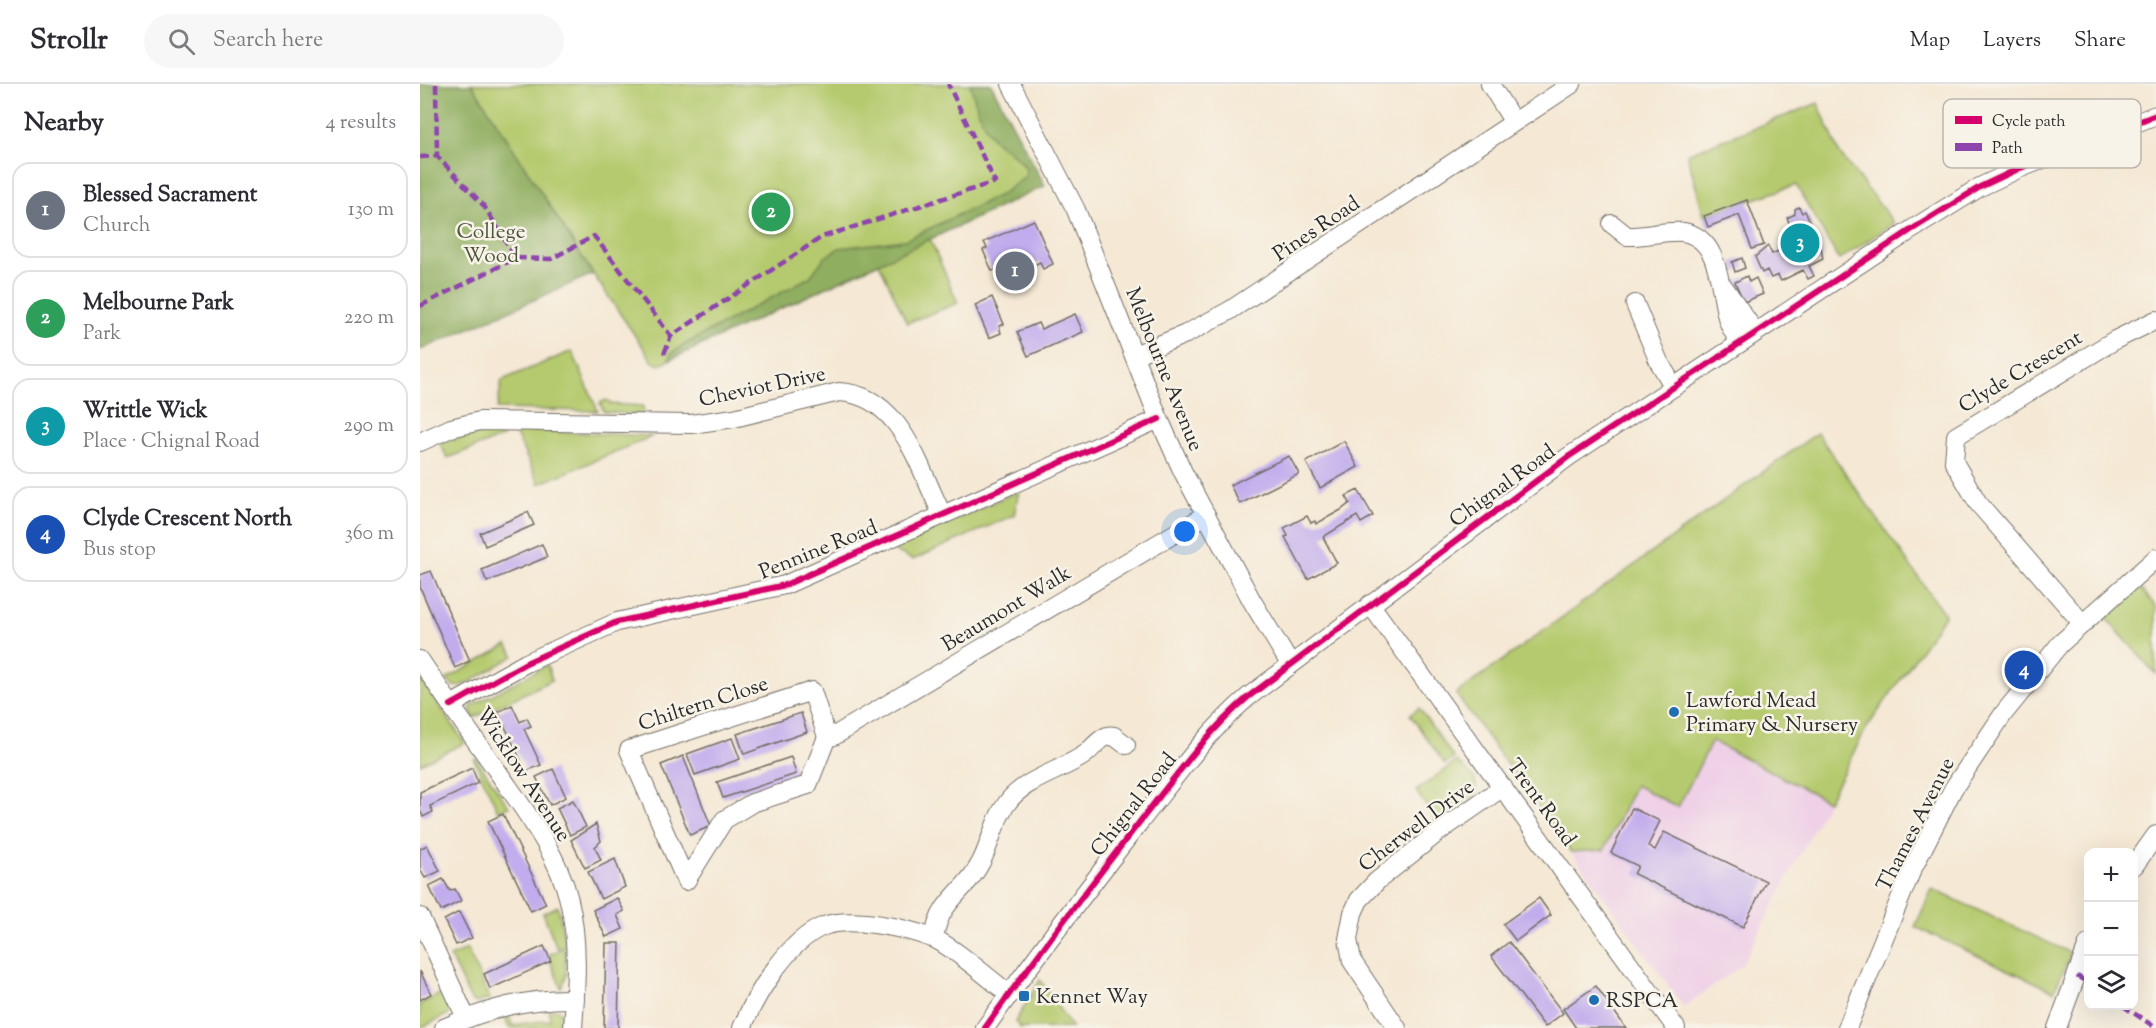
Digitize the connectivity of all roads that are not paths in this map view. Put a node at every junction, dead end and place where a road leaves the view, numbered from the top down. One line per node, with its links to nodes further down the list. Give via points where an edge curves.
1 (1011, 84): 14 (street, Melbourne Avenue, via 1076,210)
2 (1490, 84): 5 (street)
3 (1572, 84): 5 (street, Pines Road)
4 (2156, 115): 6 (street, Chignal Road)
5 (1513, 121): 14 (street, Pines Road, via 1229,311)
6 (2141, 121)
7 (2021, 168): 12 (street, Chignal Road, via 1980,188)
8 (1612, 224): 9 (street, via 1627,236 1671,232 1692,235 1707,248)
9 (1723, 286): 12 (street); 13 (street, via 1726,316)
10 (1635, 304): 15 (street)
11 (2156, 320): 22 (street, Clyde Crescent, via 2115,340 1956,436 1954,462 1978,503)
12 (1755, 332): 13 (street, Chignal Road)
13 (1739, 342): 15 (street, Chignal Road)
14 (1134, 355): 16 (street, Melbourne Avenue)
15 (1674, 387): 21 (street, Chignal Road, via 1568,457)
16 (1159, 419): 18 (street, Pennine Road); 19 (street, Melbourne Avenue)
17 (420, 442): 18 (street, Cheviot Drive, via 480,421 691,424 734,418 839,392 854,393 882,406 898,424)
18 (942, 514): 25 (street, Pennine Road, via 785,585 617,622 535,658)
19 (1206, 515): 24 (street, Melbourne Avenue); 26 (street, Beaumont Walk)
20 (2156, 558): 22 (street, Thames Avenue)
21 (1370, 604): 24 (street, Chignal Road); 28 (street, Trent Road)
22 (2083, 624): 43 (street, Thames Avenue, via 2060,644 2004,713 1953,789 1911,872)
23 (420, 660): 25 (street, Wicklow Avenue)
24 (1290, 664): 34 (street, Chignal Road, via 1216,727 1097,876)
25 (451, 705): 35 (street, Wicklow Avenue, via 545,841 557,867 574,923)
26 (827, 737): 26 (street, Chiltern Close, via 808,785 752,802 724,820 686,881 629,750 812,691)
27 (1126, 745): 32 (street, via 1114,736 1103,738 1083,756 1007,802 981,863 944,906)
28 (1503, 787): 41 (street, Cherwell Drive, via 1377,881 1353,913 1348,939 1352,961); 42 (street, Trent Road)
29 (2156, 835): 30 (street)
30 (2138, 859)
31 (420, 917): 36 (street)
32 (934, 938): 34 (street); 39 (street, via 871,922 825,926 796,944 752,1003)
33 (2084, 955): 44 (street)
34 (1010, 995): 40 (street, Chignal Road)
35 (575, 999): 36 (street, via 524,1001); 38 (street, Wicklow Avenue)
36 (466, 1018): 37 (street)
37 (444, 1028)
38 (573, 1028)
39 (742, 1028)
40 (985, 1028)
41 (1397, 1028)
42 (1676, 1028)
43 (1847, 1028)
44 (2057, 1028)

